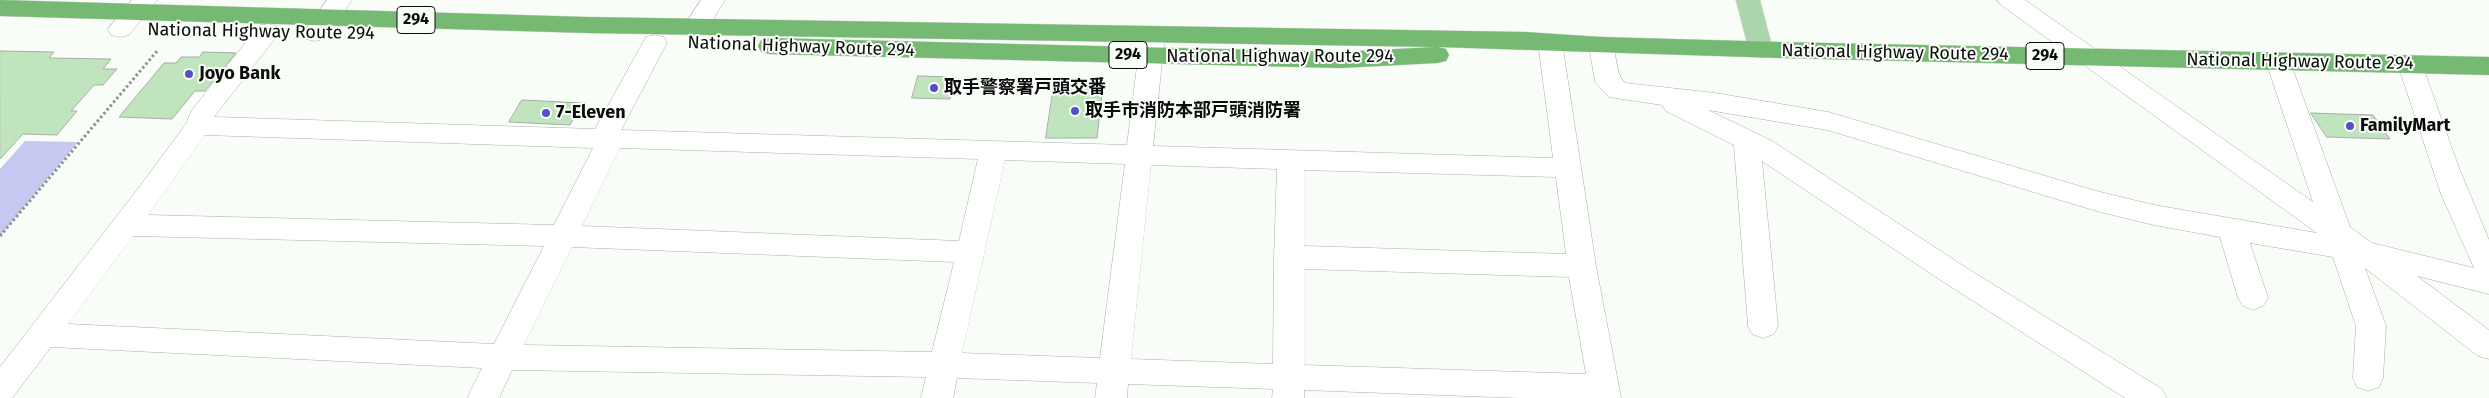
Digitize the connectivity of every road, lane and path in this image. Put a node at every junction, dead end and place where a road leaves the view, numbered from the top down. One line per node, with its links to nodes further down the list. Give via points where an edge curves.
1 (9, 0): 5 (street)
2 (712, 0): 9 (street)
3 (1748, 0): 16 (main road)
4 (2009, 0): 17 (street)
5 (0, 8): 6 (highway, National Highway Route 294 / 294)
6 (133, 13): 7 (highway, National Highway Route 294 / 294); 8 (highway, National Highway Route 294 / 294); 10 (highway, National Highway Route 294 / 294)
7 (328, 17): 9 (highway, National Highway Route 294 / 294); 10 (highway, National Highway Route 294 / 294); 11 (highway, National Highway Route 294 / 294)
8 (0, 26)
9 (696, 26): 14 (highway, National Highway Route 294 / 294, via 930,29)
10 (268, 32): 22 (street, via 201,116)
11 (655, 43): 14 (highway, National Highway Route 294 / 294); 23 (street)
12 (1550, 45): 13 (highway, National Highway Route 294 / 294); 14 (highway, National Highway Route 294 / 294, via 1340,60); 28 (street)
13 (1601, 45): 16 (highway, National Highway Route 294 / 294); 21 (street, via 1608,82 1618,91)
14 (1152, 46): 26 (street)
15 (158, 50): 31 (path)
16 (1762, 50): 17 (highway, National Highway Route 294 / 294)
17 (2090, 56): 18 (highway, National Highway Route 294 / 294); 33 (street)
18 (2278, 62): 19 (highway, National Highway Route 294 / 294); 33 (street)
19 (2410, 65): 20 (highway, National Highway Route 294 / 294); 37 (street, via 2437,149 2472,238)
20 (2489, 66)
21 (1653, 95): 24 (street); 30 (street, via 1828,121 2100,202)
22 (198, 126): 23 (street); 29 (street)
23 (607, 139): 25 (street); 32 (street)
24 (1747, 139): 40 (street); 52 (street)
25 (994, 150): 26 (street); 34 (street)
26 (1140, 154): 27 (street); 46 (street)
27 (1291, 160): 28 (street); 35 (street)
28 (1569, 168): 36 (street)
29 (126, 225): 32 (street); 41 (street)
30 (2232, 230): 33 (street); 39 (street)
31 (0, 236)
32 (562, 236): 34 (street); 43 (street)
33 (2349, 245): 38 (street); 42 (street); 45 (street, via 2371,326)
34 (970, 252): 44 (street)
35 (1288, 257): 36 (street); 47 (street)
36 (1582, 266): 49 (street)
37 (2489, 269)
38 (2489, 283)
39 (2253, 298)
40 (1763, 326)
41 (44, 335): 43 (street); 48 (street)
42 (2489, 347)
43 (502, 357): 44 (street); 50 (street)
44 (943, 365): 46 (street); 51 (street)
45 (2368, 378)
46 (1113, 384): 47 (street)
47 (1288, 387): 49 (street)
48 (0, 390)
49 (1604, 393)
50 (483, 398)
51 (936, 398)
52 (2151, 398)

